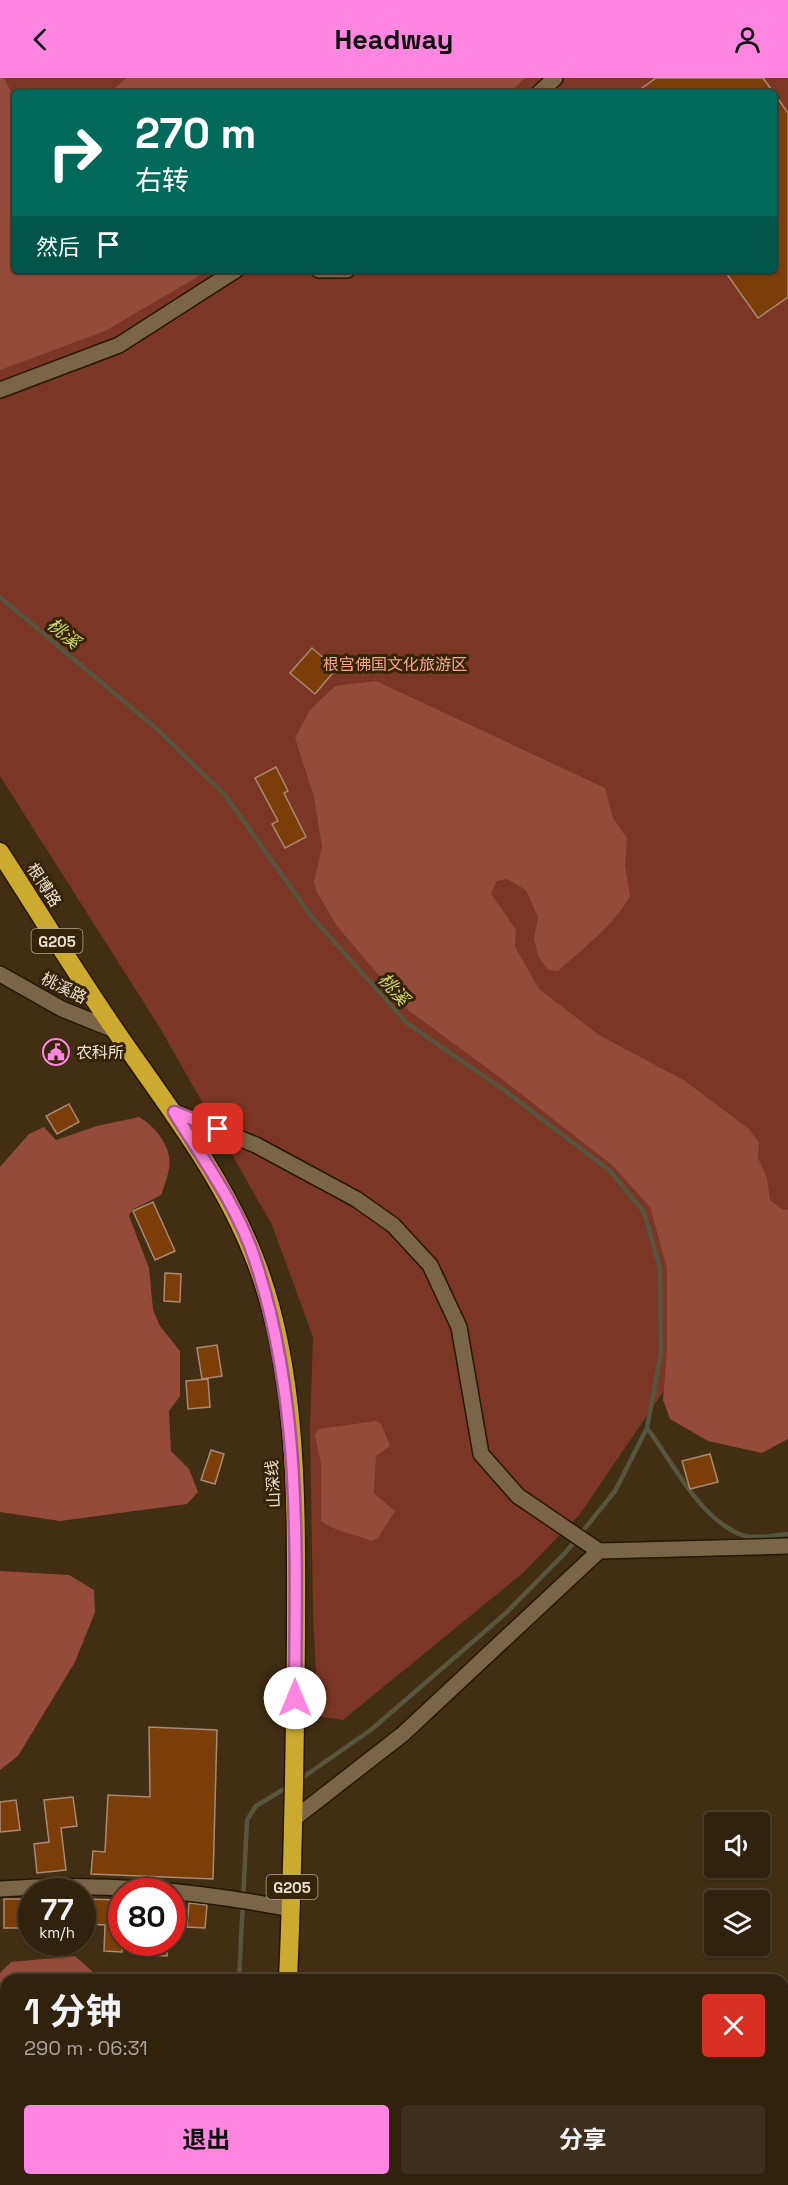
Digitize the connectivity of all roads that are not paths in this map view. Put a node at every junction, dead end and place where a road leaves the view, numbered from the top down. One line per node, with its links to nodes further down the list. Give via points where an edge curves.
1 (555, 78): 2 (street)
2 (542, 90)
3 (231, 273): 4 (street, via 119,345)
4 (0, 390)
5 (0, 852): 7 (highway, 根博路 / G205)
6 (0, 974): 7 (street, 桃溪路, via 62,1009)
7 (114, 1030): 8 (highway, 山深线 / G205)
8 (174, 1112): 10 (street, via 256,1145 356,1199 393,1225 430,1265 459,1328 481,1454 518,1496); 11 (highway, 山深线 / G205, via 226,1197 255,1258 286,1387 296,1535)
9 (788, 1546): 10 (street)
10 (599, 1551): 11 (street, via 403,1734)
11 (295, 1818): 13 (highway, 山深线 / G205)
12 (0, 1889): 13 (street, via 94,1886 232,1898)
13 (291, 1909): 14 (highway, 山深线 / G205)
14 (288, 1974)

